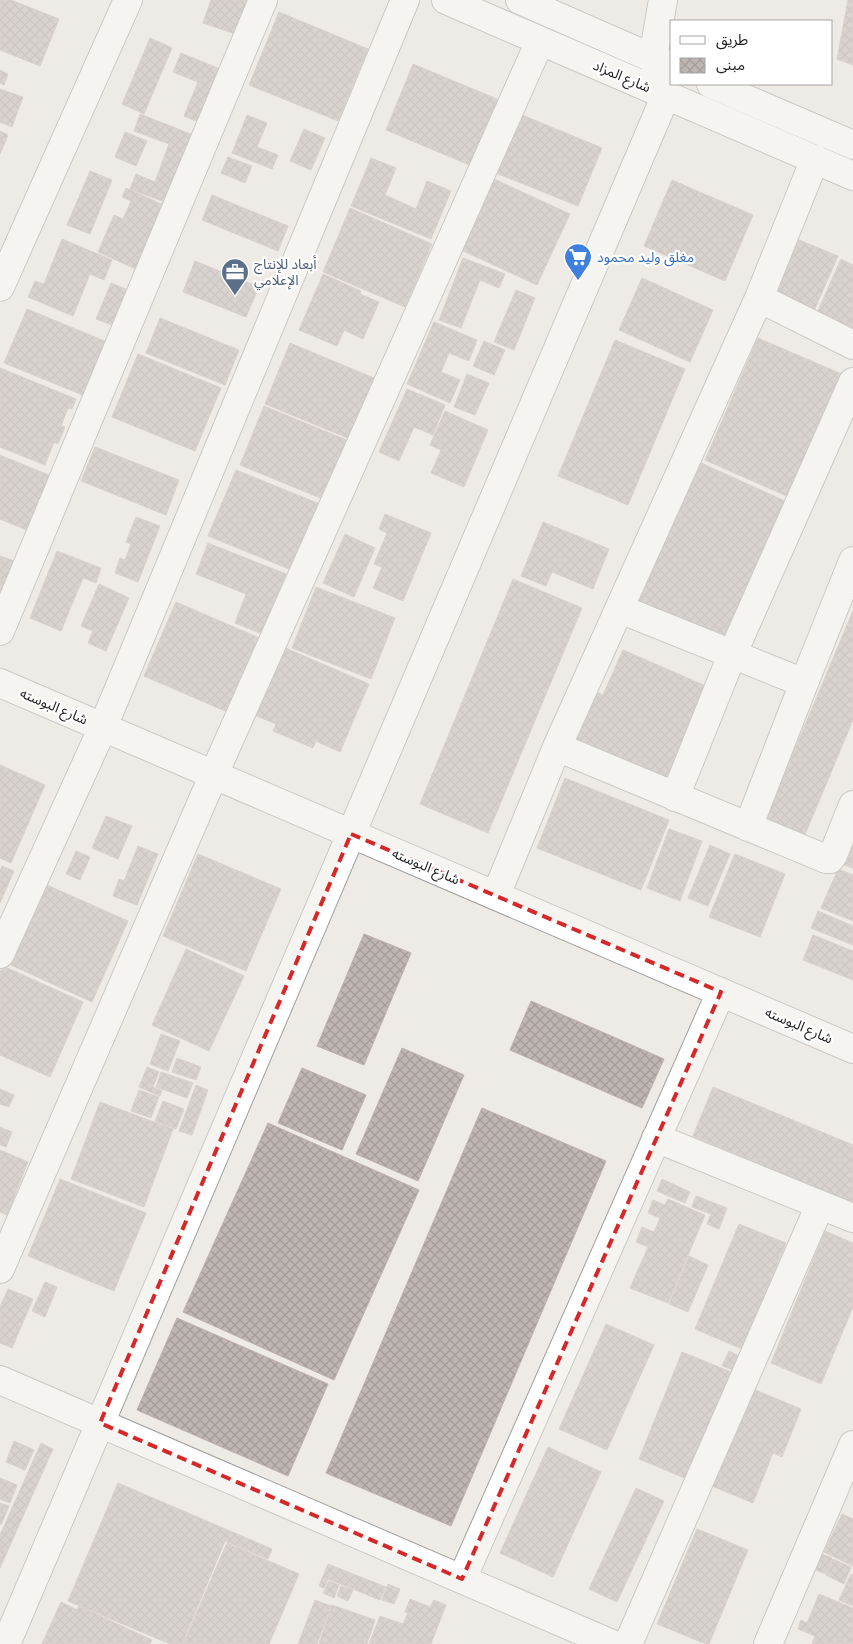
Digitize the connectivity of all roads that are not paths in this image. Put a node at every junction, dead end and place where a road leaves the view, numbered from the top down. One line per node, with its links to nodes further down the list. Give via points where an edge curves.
1 (128, 0): 14 (street)
2 (263, 0): 20 (street)
3 (405, 0): 24 (street)
4 (446, 0): 7 (street, شارع المزاد)
5 (520, 0): 8 (street, شارع المزاد)
6 (663, 0): 8 (street)
7 (540, 41): 10 (street, شارع المزاد); 26 (street)
8 (662, 63): 10 (street)
9 (713, 85): 11 (street)
10 (666, 95): 12 (street, شارع المزاد); 30 (street)
11 (853, 145)
12 (815, 159): 13 (street, شارع المزاد); 15 (street)
13 (853, 176)
14 (0, 287)
15 (759, 298): 16 (street); 19 (street)
16 (853, 345)
17 (853, 382): 21 (street)
18 (853, 561): 23 (street)
19 (620, 609): 21 (street); 25 (street)
20 (0, 631)
21 (732, 655): 23 (street); 27 (street)
22 (0, 683): 24 (street, شارع البوسته)
23 (804, 683): 29 (street)
24 (103, 727): 26 (street, شارع البوسته); 32 (street)
25 (557, 747): 27 (street); 31 (street)
26 (214, 774): 30 (street, شارع البوسته); 38 (street)
27 (675, 797): 29 (street)
28 (853, 805): 29 (street, via 830,859 822,859)
29 (748, 827)
30 (351, 834): 31 (street, شارع البوسته); 40 (street)
31 (496, 896): 33 (street, شارع البوسته)
32 (0, 954)
33 (721, 992): 34 (street, شارع البوسته); 35 (street)
34 (853, 1049)
35 (656, 1138): 36 (street); 42 (street)
36 (820, 1205): 37 (street); 43 (street)
37 (853, 1218)
38 (0, 1269)
39 (0, 1380): 40 (street)
40 (100, 1423): 42 (street); 44 (street)
41 (853, 1445): 45 (street)
42 (462, 1579): 43 (street)
43 (612, 1643)
44 (6, 1644)
45 (768, 1644)

